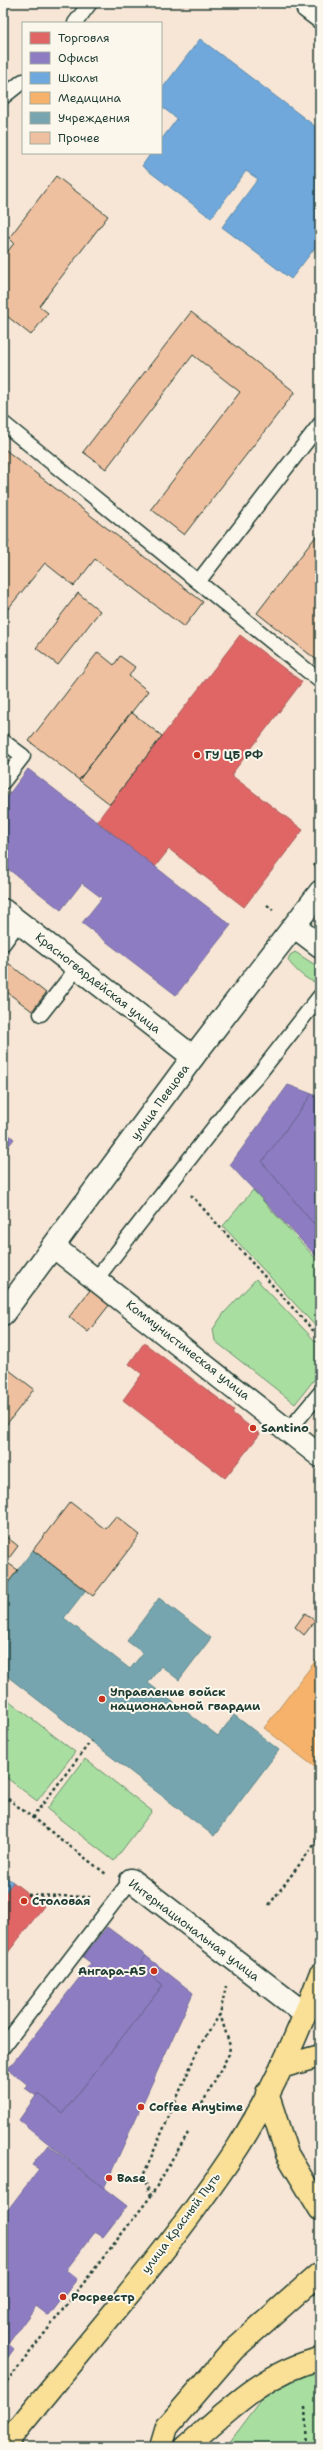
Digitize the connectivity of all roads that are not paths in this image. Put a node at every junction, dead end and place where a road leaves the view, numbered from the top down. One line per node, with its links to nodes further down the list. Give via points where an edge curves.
1 (90, 3): 3 (lane)
2 (304, 10): 4 (lane)
3 (76, 22)
4 (320, 22)
5 (22, 83): 6 (lane)
6 (3, 97)
7 (3, 423): 9 (lane)
8 (320, 424): 9 (lane)
9 (198, 582): 10 (lane)
10 (320, 681)
11 (3, 741): 12 (lane, via 23,756)
12 (3, 782)
13 (320, 892): 15 (street, улица Певцова)
14 (11, 916): 16 (lane); 18 (street, Красногвардейская улица)
15 (294, 927): 17 (street); 21 (street, улица Певцова)
16 (3, 944)
17 (320, 946)
18 (78, 966): 20 (lane); 21 (street, Красногвардейская улица)
19 (320, 996): 23 (lane, via 174,1177)
20 (41, 1014)
21 (192, 1057): 22 (street, улица Певцова)
22 (54, 1247): 23 (street, Коммунистическая улица); 24 (street, улица Певцова)
23 (97, 1278): 26 (street, Коммунистическая улица)
24 (3, 1314)
25 (320, 1393): 26 (lane)
26 (289, 1430): 27 (street, Коммунистическая улица)
27 (320, 1456)
28 (131, 1880): 30 (street, Интернациональная улица); 31 (lane)
29 (320, 1975): 30 (main road, улица Красный Путь)
30 (305, 2014): 33 (main road, улица Красный Путь)
31 (3, 2047)
32 (320, 2056): 33 (main road)
33 (281, 2067): 34 (main road, улица Красный Путь)
34 (267, 2093): 35 (main road, via 287,2154); 38 (main road, улица Красный Путь, via 238,2146 170,2241)
35 (320, 2210)
36 (320, 2273): 39 (main road, via 233,2350 167,2427)
37 (320, 2359): 40 (main road, via 306,2362 252,2390)
38 (3, 2447)
39 (161, 2447)
40 (186, 2447)

